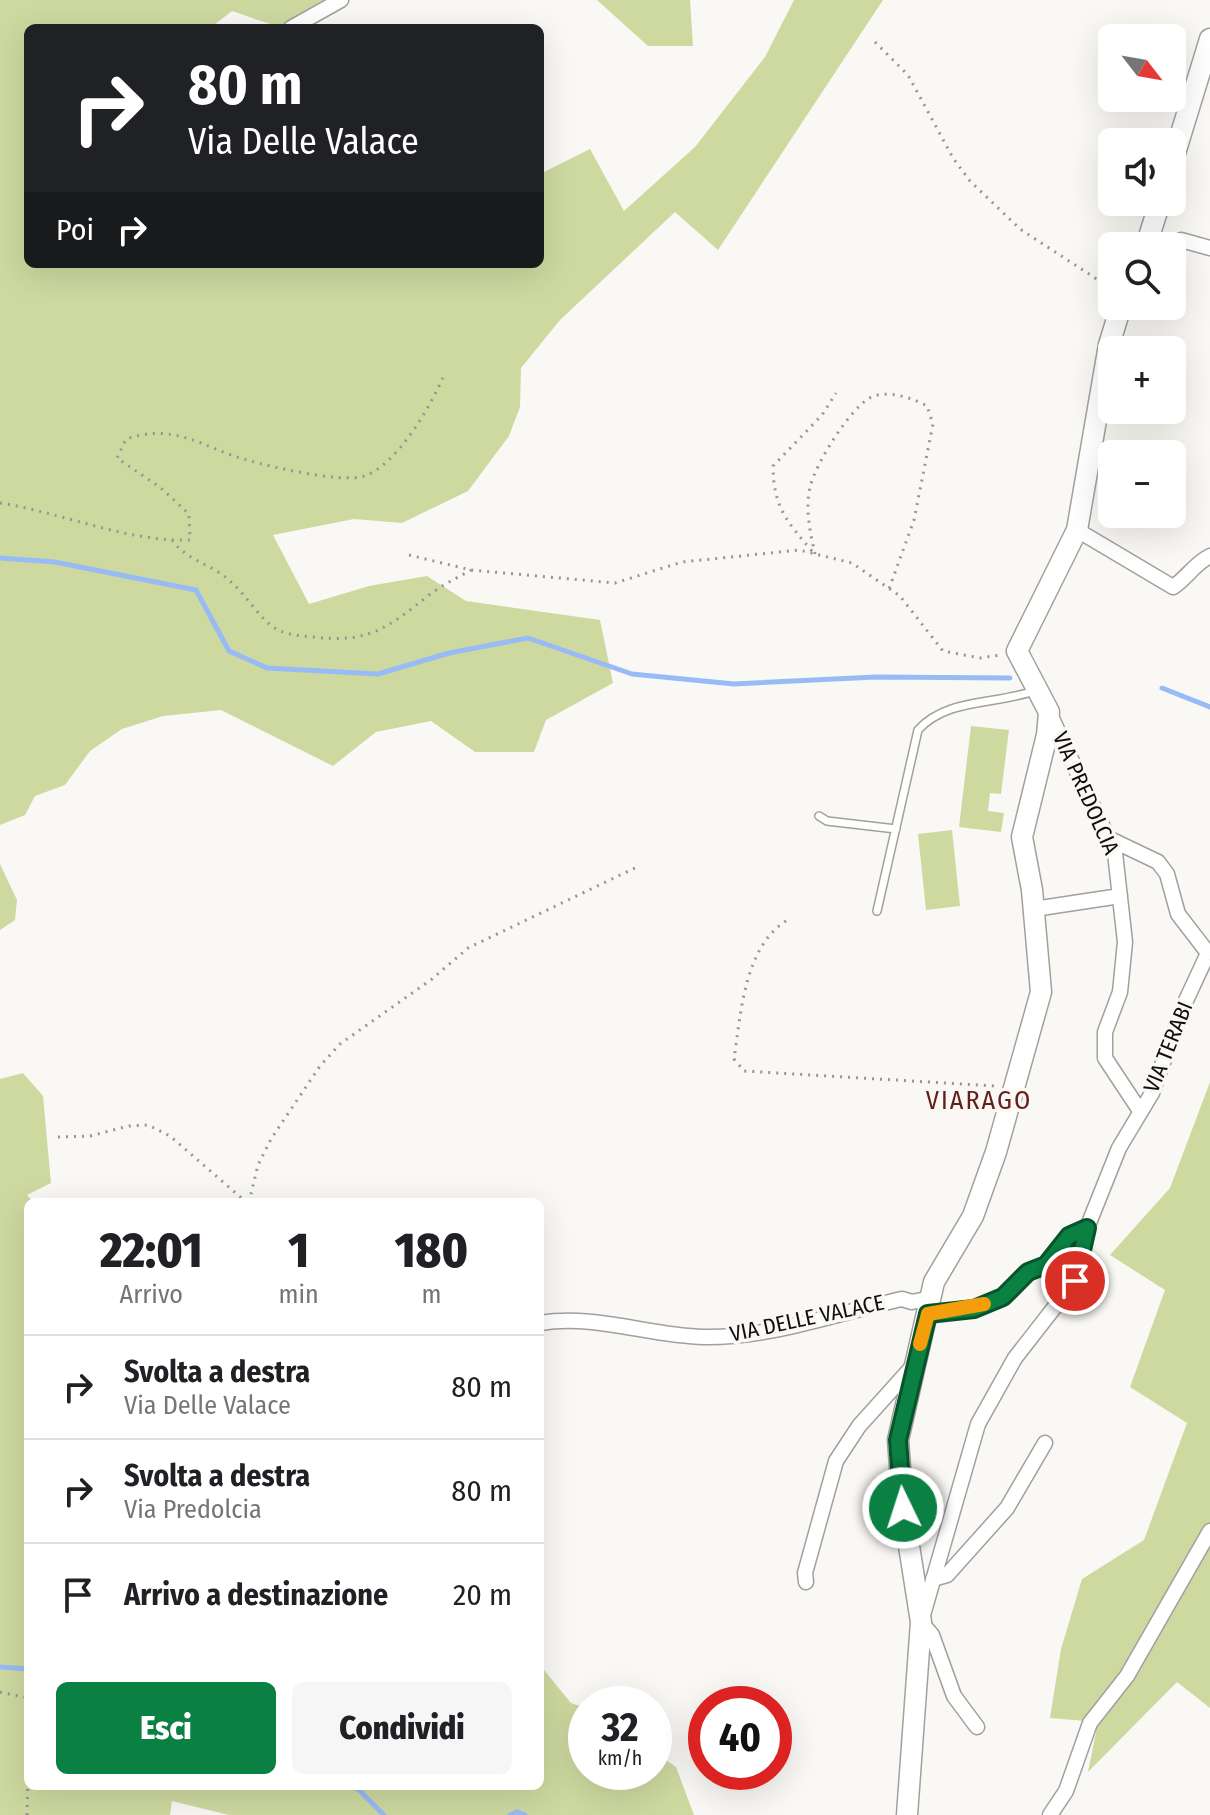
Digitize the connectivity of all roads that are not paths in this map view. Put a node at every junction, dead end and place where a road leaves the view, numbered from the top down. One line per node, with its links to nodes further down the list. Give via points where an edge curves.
1 (341, 0): 2 (street)
2 (298, 24)
3 (1210, 39): 4 (street)
4 (1183, 128)
5 (1186, 241): 6 (street)
6 (1210, 248)
7 (1117, 320): 8 (street)
8 (1077, 530): 9 (street, via 1173,587); 10 (street, via 1017,651)
9 (1210, 556)
10 (1037, 691): 11 (street); 13 (lane, via 932,715 918,730)
11 (1049, 712): 14 (street, VIA PREDOLCIA); 16 (street, via 1022,837)
12 (819, 816): 13 (lane)
13 (896, 829): 17 (lane)
14 (1110, 839): 15 (street, VIA PREDOLCIA); 18 (street, VIA TERABI, via 1158,862 1167,874 1178,914)
15 (1120, 896): 16 (street); 19 (street, VIA PREDOLCIA, via 1125,942 1120,992 1105,1032 1105,1058)
16 (1034, 909): 21 (street, via 1041,992 973,1216 934,1282)
17 (877, 911)
18 (1209, 953): 19 (street, VIA TERABI, via 1183,1007 1157,1083)
19 (1140, 1111): 20 (street)
20 (1087, 1228): 21 (street, VIA DELLE VALACE, via 1069,1236 1046,1265 1028,1272 1003,1297 974,1309); 26 (street, via 1075,1281 1015,1358 978,1424)
21 (929, 1306): 22 (street, VIA DELLE VALACE, via 902,1299 745,1336); 23 (street)
22 (544, 1322)
23 (916, 1363): 27 (street, via 859,1426 836,1461); 28 (street, via 898,1440)
24 (1045, 1443): 26 (street, via 1007,1508 947,1575)
25 (1210, 1531): 31 (street, via 1127,1676 1090,1723 1066,1791)
26 (933, 1579): 28 (street)
27 (806, 1582)
28 (921, 1622): 29 (street, via 932,1635 954,1696); 30 (street)
29 (977, 1727)
30 (907, 1815)
31 (1050, 1815)

